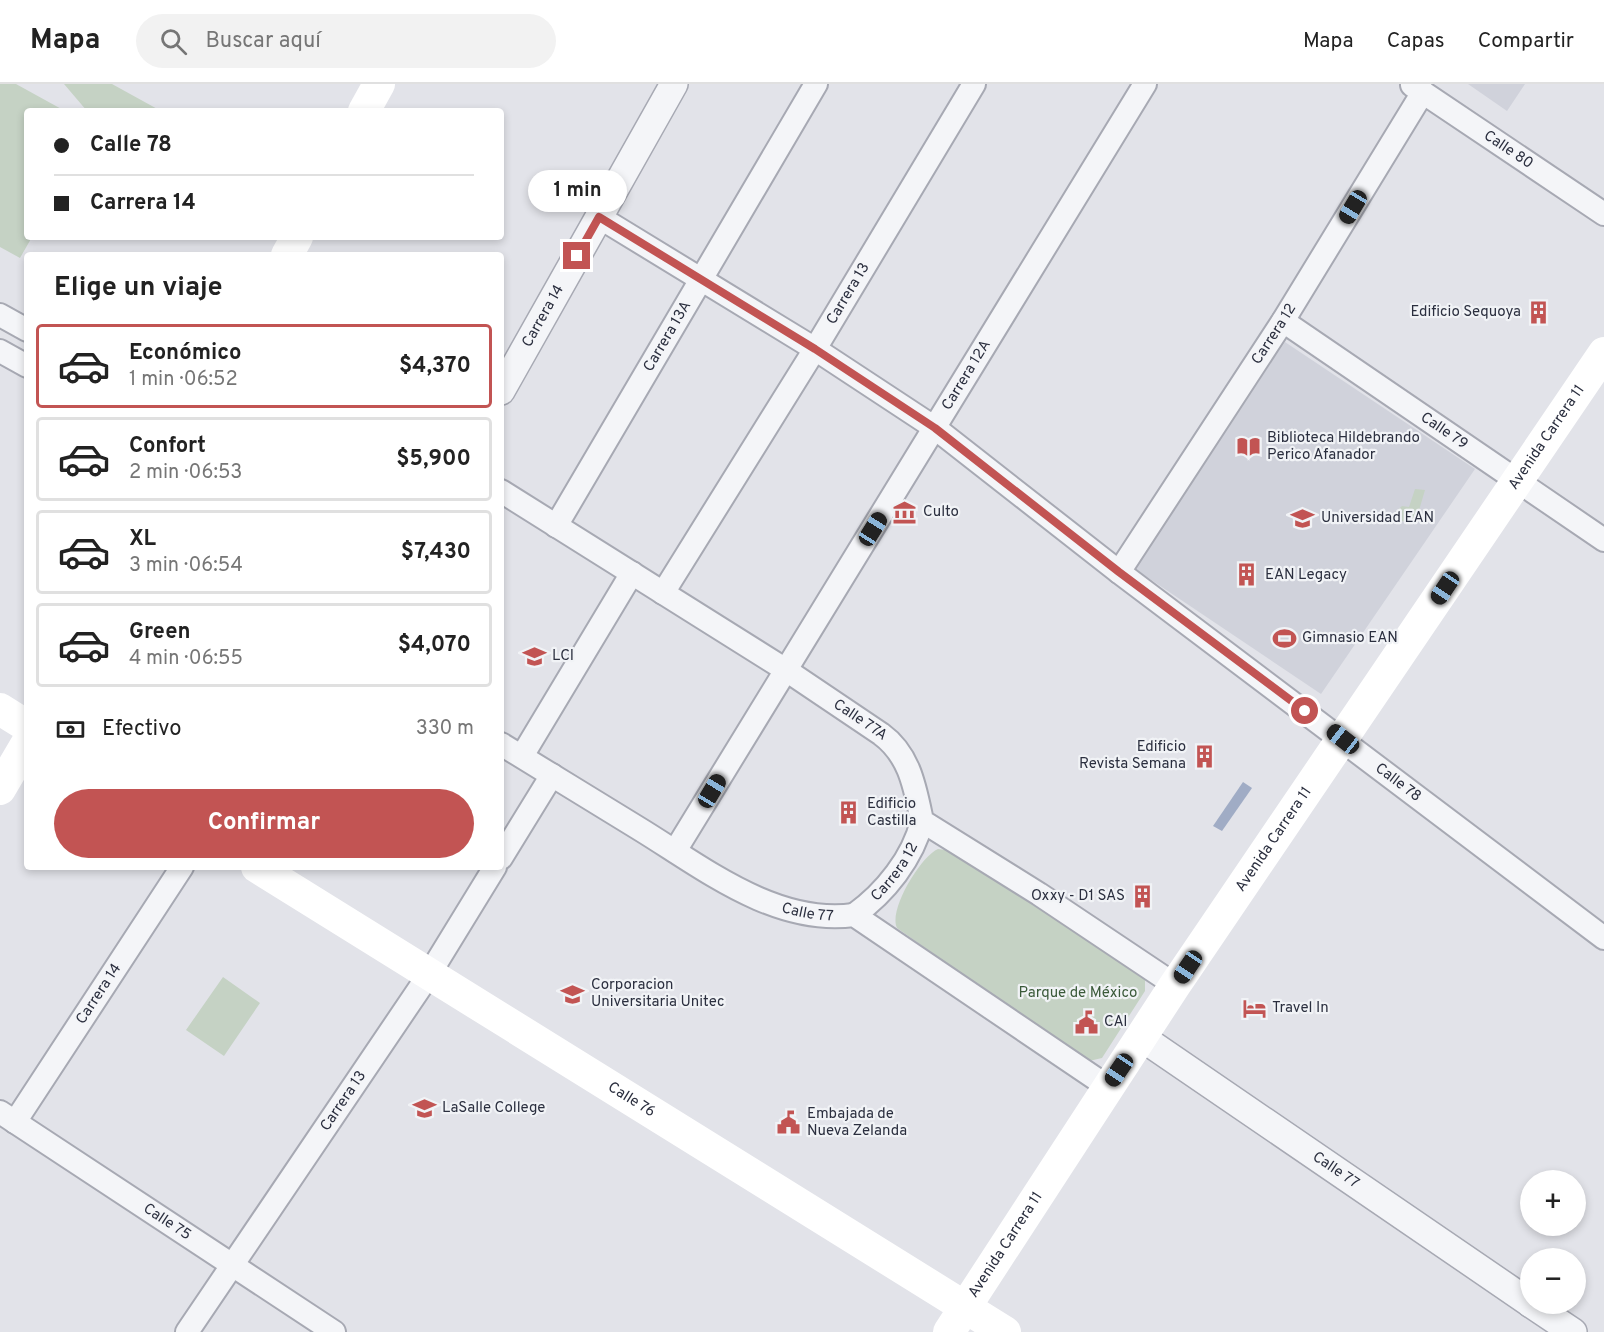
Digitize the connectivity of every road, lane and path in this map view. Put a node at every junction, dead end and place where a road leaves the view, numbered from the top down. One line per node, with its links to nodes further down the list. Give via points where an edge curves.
1 (379, 84): 7 (main road)
2 (674, 84): 9 (street, Carrera 14)
3 (816, 84): 10 (street, Carrera 13A)
4 (974, 84): 14 (street, Carrera 13)
5 (1145, 84): 19 (street, Carrera 12A)
6 (1417, 88): 8 (street, Calle 80); 12 (street, Carrera 12)
7 (366, 108)
8 (1604, 214)
9 (599, 217): 10 (street, Calle 78); 18 (street, Carrera 14)
10 (701, 281): 14 (street, Calle 78); 22 (street, Carrera 13A)
11 (0, 315): 13 (street)
12 (1283, 321): 20 (street, Calle 79); 24 (street, Carrera 12)
13 (24, 328)
14 (815, 349): 19 (street, Calle 78); 26 (street, Carrera 13)
15 (0, 351): 17 (street)
16 (1604, 353): 20 (main road, Avenida Carrera 11)
17 (24, 364)
18 (504, 387)
19 (935, 428): 24 (street, Calle 78); 27 (street, Carrera 12A)
20 (1518, 481): 23 (street, Calle 79); 30 (main road, Avenida Carrera 11)
21 (504, 493): 22 (street, Calle 77A)
22 (556, 526): 25 (street, Calle 77A)
23 (1604, 540)
24 (1119, 572): 30 (street, Calle 78)
25 (632, 573): 26 (street, Calle 77A); 33 (street)
26 (663, 593): 27 (street, Calle 77A)
27 (786, 670): 36 (street, Calle 77A, via 892,742 913,781); 37 (street, Carrera 12A)
28 (0, 709): 29 (main road)
29 (24, 724)
30 (1343, 739): 43 (street, Calle 78); 45 (main road, Avenida Carrera 11)
31 (504, 746): 33 (street, Calle 77)
32 (24, 748): 35 (main road)
33 (522, 756): 34 (street, Calle 77)
34 (552, 775): 37 (street, Calle 77); 38 (street)
35 (0, 789)
36 (922, 821): 42 (street, Carrera 12, via 913,846 892,878 872,902); 45 (street)
37 (675, 851): 42 (street, Calle 77, via 739,890 794,911 829,917)
38 (504, 853)
39 (180, 870): 48 (street, Carrera 14)
40 (262, 870): 44 (main road, Calle 76)
41 (493, 870): 44 (street, Carrera 13)
42 (854, 915): 47 (street, Calle 77)
43 (1604, 938)
44 (430, 973): 49 (street, Carrera 13); 52 (main road, Calle 76)
45 (1175, 985): 46 (main road, Avenida Carrera 11)
46 (1141, 1038): 47 (main road, Avenida Carrera 11); 50 (street, Calle 77)
47 (1108, 1087): 52 (main road, Avenida Carrera 11)
48 (7, 1117): 49 (street, Calle 75)
49 (231, 1264): 53 (street, Carrera 13); 54 (street, Calle 75)
50 (1520, 1296)
51 (1547, 1314): 56 (street, Calle 77)
52 (957, 1319): 55 (main road, Calle 76)
53 (187, 1332)
54 (334, 1332)
55 (1005, 1332)
56 (1573, 1332)

